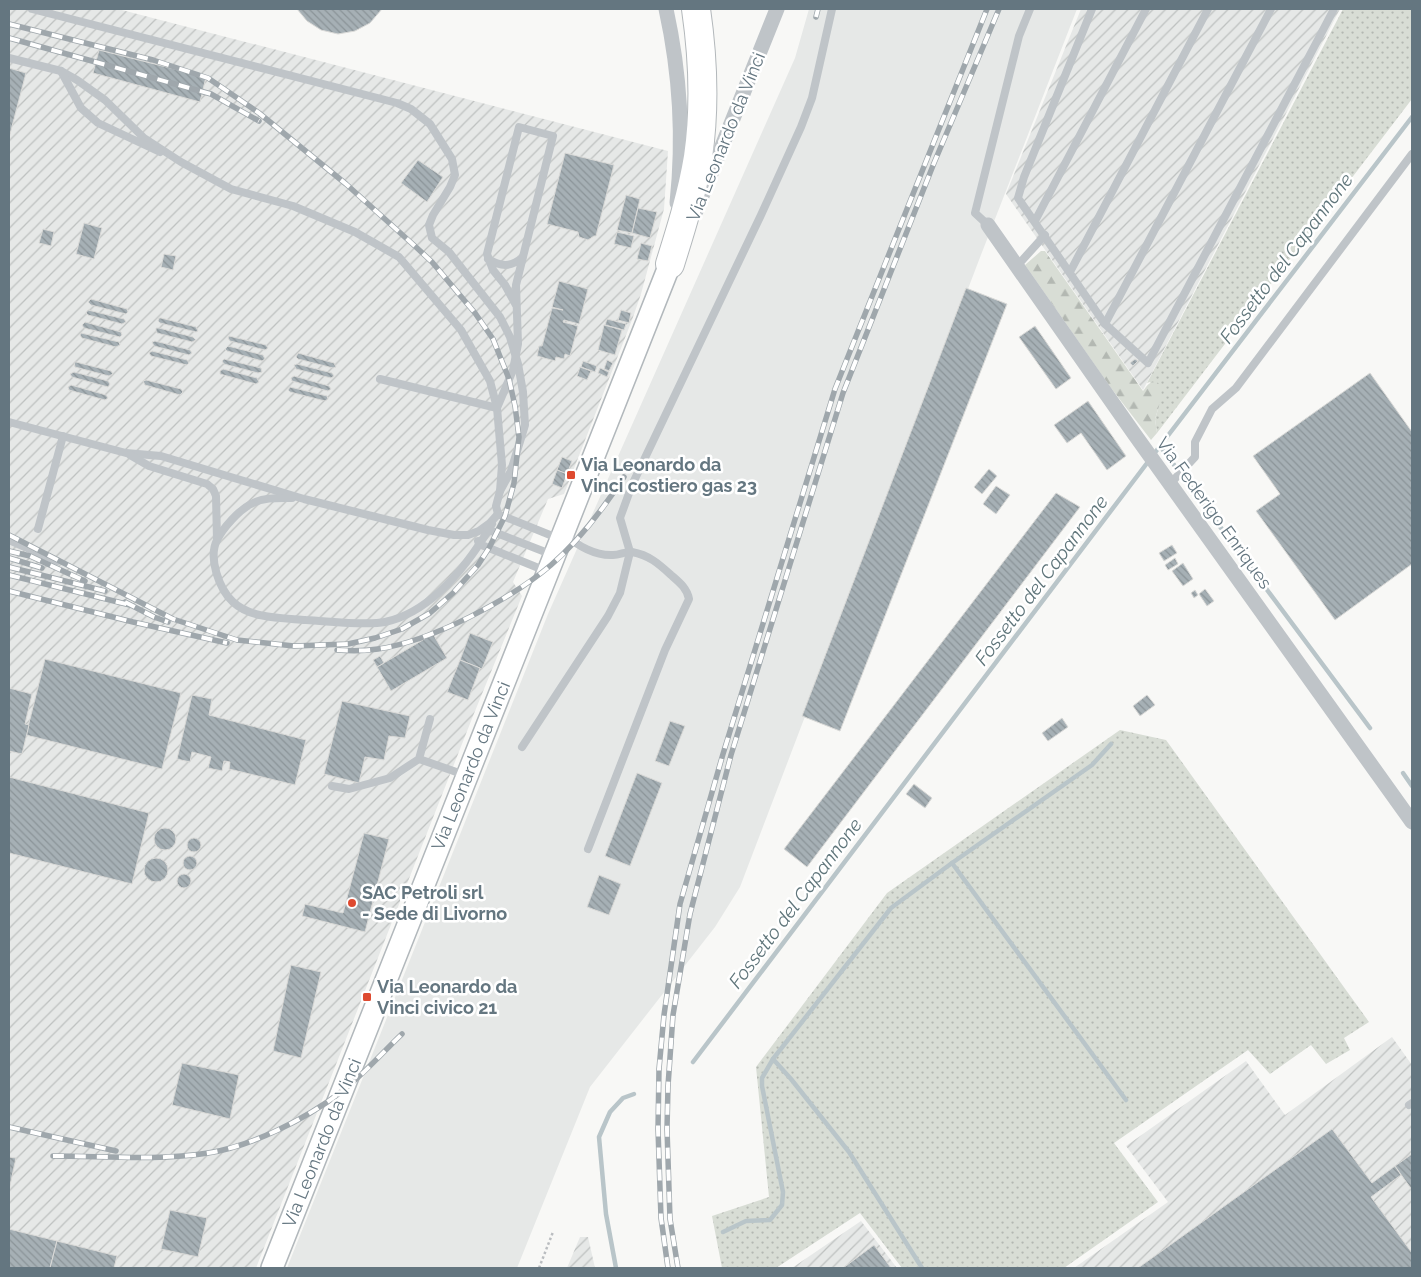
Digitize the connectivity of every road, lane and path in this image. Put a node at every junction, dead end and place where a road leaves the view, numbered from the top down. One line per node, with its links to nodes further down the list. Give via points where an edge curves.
1 (32, 9): 26 (lane, via 411,109 430,124 443,143 452,159 455,175 429,225 432,238 449,252 500,317)
2 (666, 9): 21 (street, Via Leonardo da Vinci, via 679,88 681,143)
3 (696, 9): 21 (highway, via 702,66 698,155 686,212)
4 (777, 9): 21 (street, Via Leonardo da Vinci, via 710,181)
5 (832, 9): 43 (lane, via 812,98 801,127 632,484 620,518)
6 (1030, 9): 17 (lane, via 1019,36 975,214)
7 (1092, 9): 16 (lane, via 1018,198)
8 (1146, 9): 16 (lane)
9 (1208, 9): 23 (lane)
10 (1271, 9): 25 (lane)
11 (1334, 9): 25 (lane, via 1148,363)
12 (9, 58): 13 (lane)
13 (61, 71): 15 (lane, via 105,100 144,138); 15 (lane, via 81,108 98,123)
14 (1412, 154): 32 (lane, via 1236,388 1212,409 1195,442 1195,457)
15 (181, 162): 28 (lane, via 231,189 293,206 355,232 399,257 461,330 490,381)
16 (1034, 221): 18 (lane)
17 (988, 225): 22 (street, Via Federigo Enriques)
18 (1045, 235): 22 (lane); 23 (lane)
19 (522, 258): 20 (lane, via 507,266); 20 (lane, via 553,136 519,126 491,233); 24 (lane, via 516,285)
20 (488, 259): 24 (lane)
21 (670, 264): 42 (main road, Via Leonardo da Vinci)
22 (1017, 266): 32 (street, Via Federigo Enriques, via 1135,436)
23 (1070, 272): 25 (lane)
24 (516, 305): 26 (lane, via 518,344)
25 (1105, 324)
26 (515, 356): 28 (lane, via 513,370); 33 (lane, via 523,392 525,425 511,471)
27 (380, 379): 28 (lane)
28 (497, 408): 33 (lane, via 502,465)
29 (9, 422): 30 (lane)
30 (63, 436): 31 (lane); 37 (lane)
31 (126, 453): 34 (lane, via 161,456); 40 (lane, via 149,466 207,484 213,489)
32 (1171, 479): 50 (street, Via Federigo Enriques)
33 (500, 491): 35 (lane, via 496,506)
34 (304, 499): 38 (lane, via 454,535); 40 (lane, via 275,498 251,504 240,511)
35 (498, 514): 36 (lane); 42 (lane)
36 (488, 528): 38 (lane); 41 (lane); 42 (lane)
37 (38, 529)
38 (479, 531): 41 (lane)
39 (9, 540): 44 (lane)
40 (217, 540): 41 (lane, via 217,578 234,603 248,611 266,617 375,623 408,613 430,599 451,580)
41 (479, 544): 42 (lane)
42 (557, 550): 43 (lane, via 573,542 594,552 612,555); 48 (main road, Via Leonardo da Vinci)
43 (630, 552): 46 (lane, via 620,593 608,616); 51 (lane, via 653,559 680,582 688,591 689,599 665,650)
44 (57, 561)
45 (430, 719): 47 (lane)
46 (522, 747)
47 (419, 759): 48 (lane); 49 (lane, via 390,778 349,789)
48 (467, 775): 53 (main road, Via Leonardo da Vinci)
49 (332, 786)
50 (1412, 822)
51 (588, 849)
52 (553, 1232): 54 (path)
53 (272, 1268)
54 (539, 1268)

